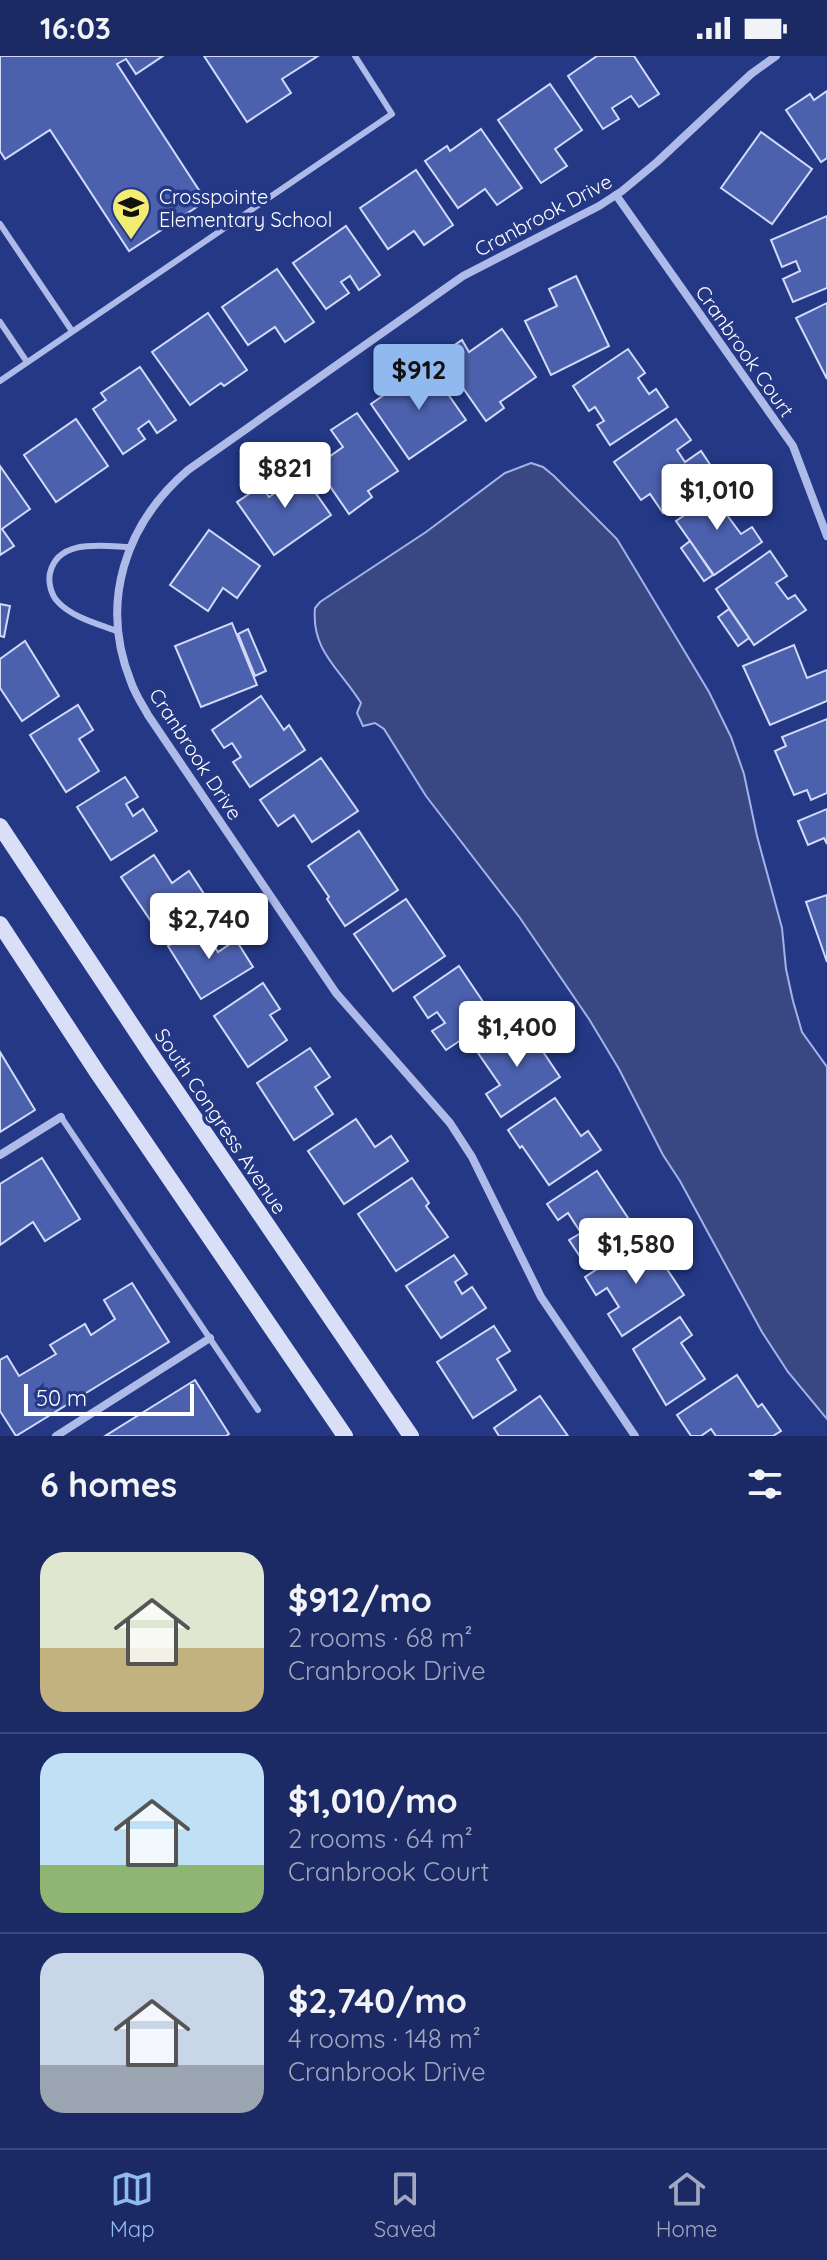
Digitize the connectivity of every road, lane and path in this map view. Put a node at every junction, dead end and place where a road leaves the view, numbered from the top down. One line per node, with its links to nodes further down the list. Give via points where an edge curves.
1 (355, 56): 6 (lane, via 392,114)
2 (776, 56): 3 (street, Cranbrook Drive)
3 (616, 195): 9 (street, Cranbrook Court, via 793,446); 10 (street, Cranbrook Drive, via 463,276 188,470 148,512)
4 (0, 224): 6 (lane)
5 (0, 322): 7 (lane)
6 (72, 331): 7 (lane)
7 (27, 362): 8 (lane)
8 (0, 381)
9 (827, 536)
10 (130, 547): 11 (street, Cranbrook Drive, via 117,603); 11 (lane, via 68,550 57,557 49,577 56,601 75,615)
11 (119, 632): 21 (street, Cranbrook Drive, via 131,683 148,715 336,993 450,1123 541,1297)
12 (0, 826): 20 (main road, South Congress Avenue)
13 (0, 924): 19 (main road)
14 (61, 1117): 15 (street); 16 (lane)
15 (0, 1155)
16 (210, 1338): 17 (lane); 18 (street)
17 (258, 1410)
18 (56, 1436)
19 (345, 1436)
20 (411, 1436)
21 (635, 1436)

